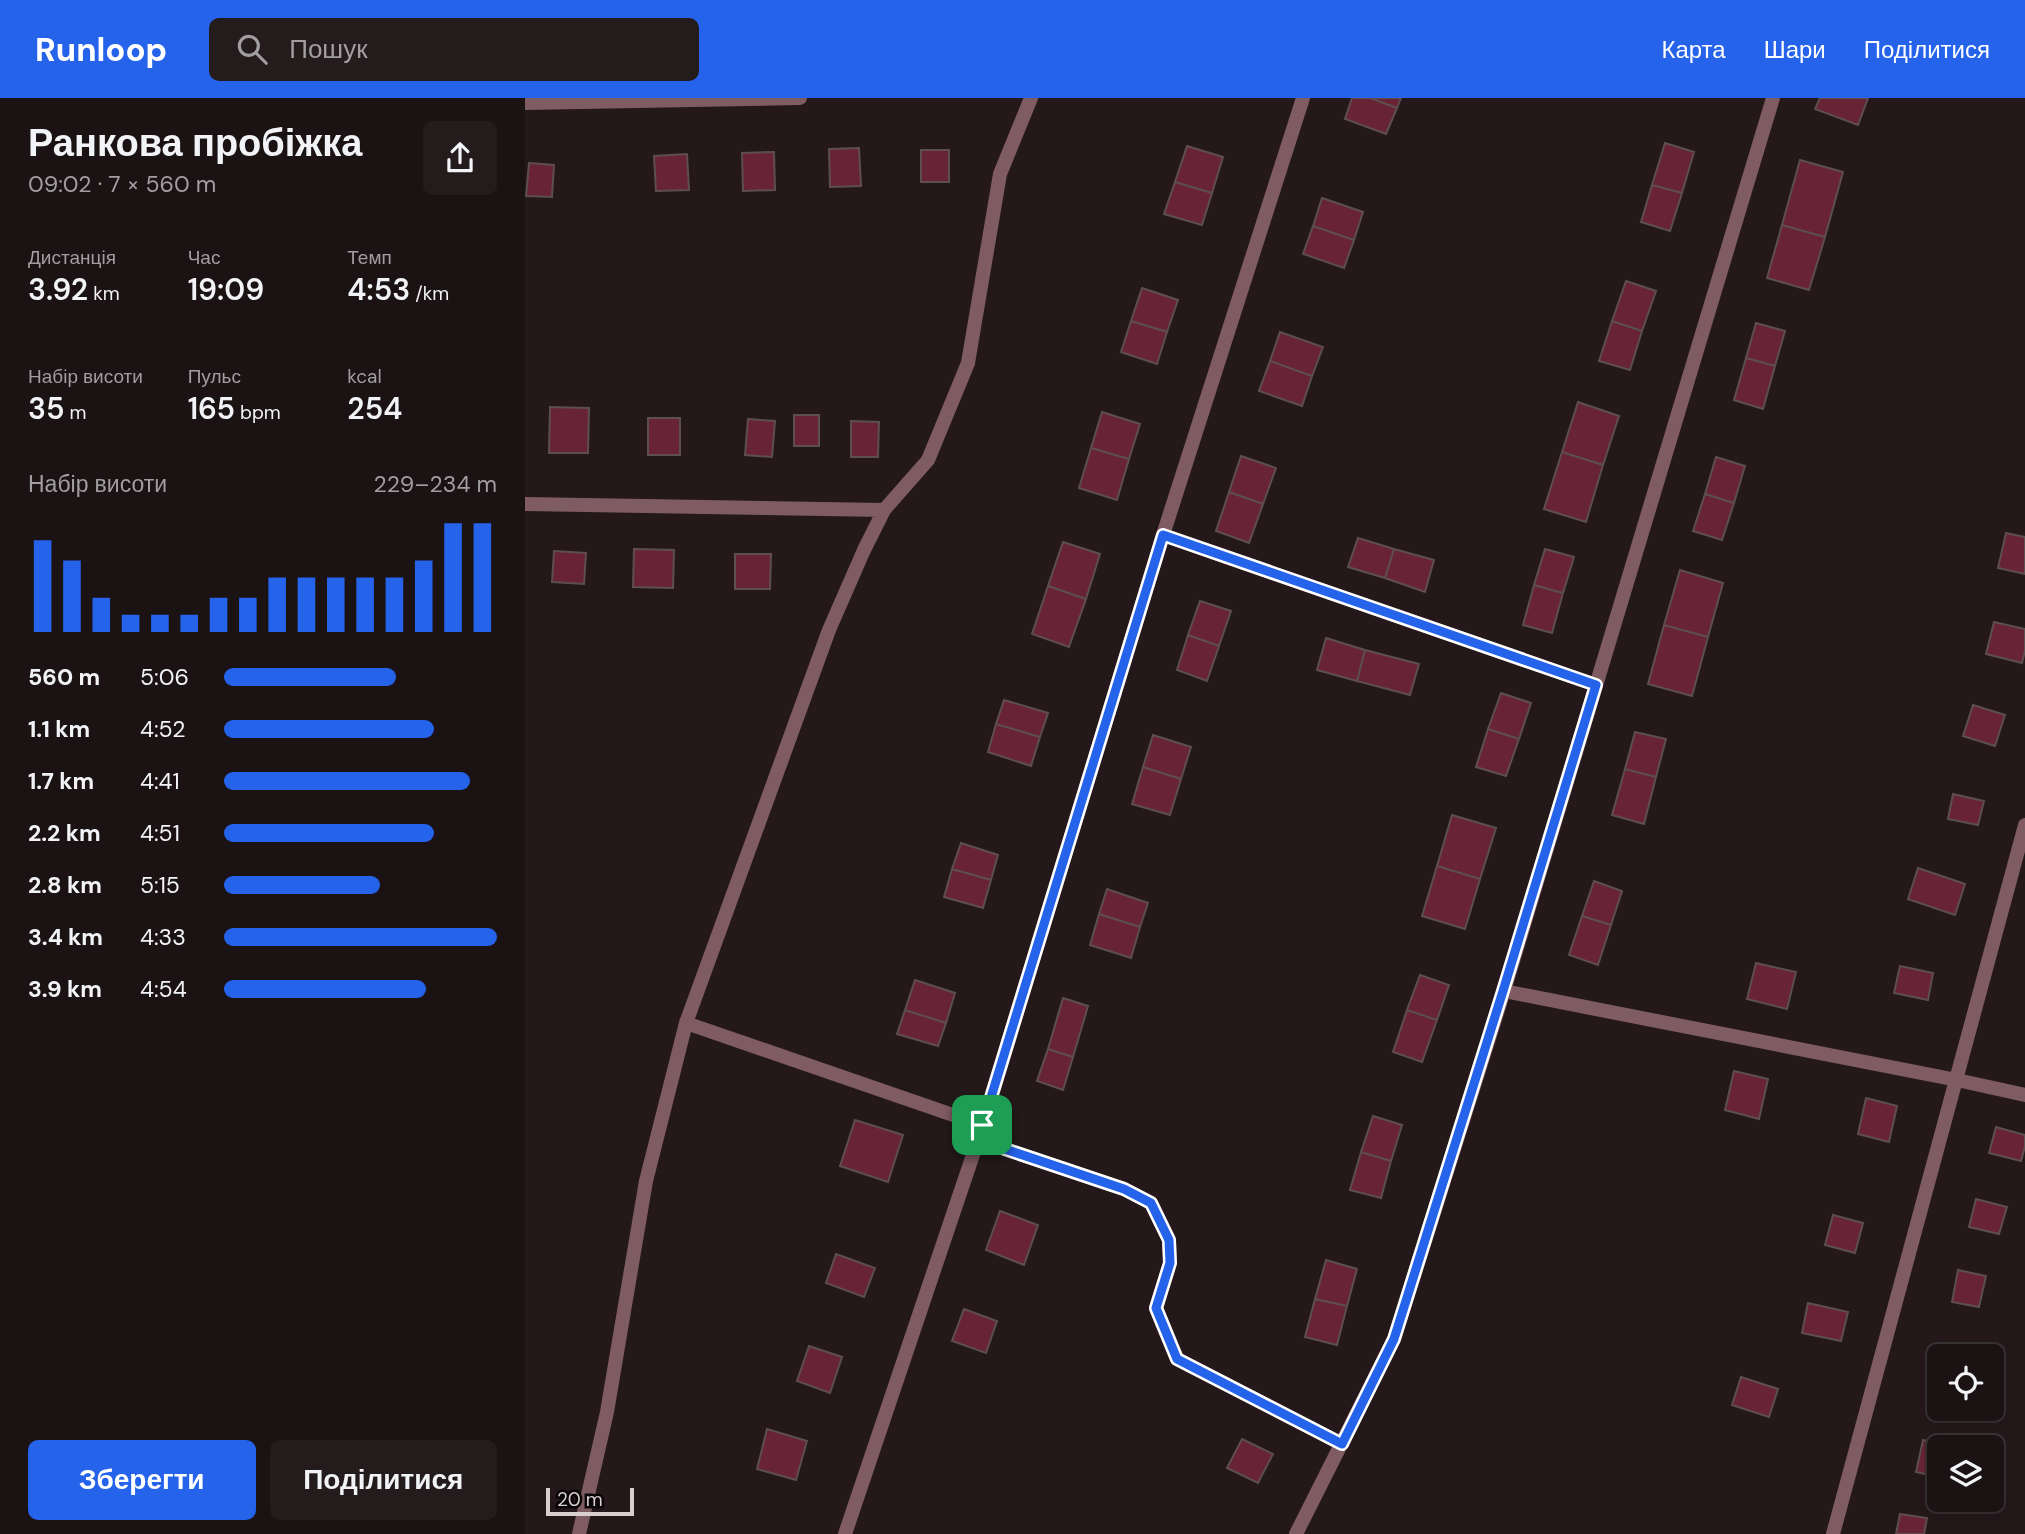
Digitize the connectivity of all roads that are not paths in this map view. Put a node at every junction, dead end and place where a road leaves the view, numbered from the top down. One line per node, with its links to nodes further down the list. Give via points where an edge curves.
1 (800, 98): 5 (street)
2 (1031, 98): 7 (street, via 1000,174 968,363 928,460)
3 (1303, 98): 8 (street)
4 (1773, 98): 9 (street)
5 (525, 103)
6 (525, 504): 7 (street)
7 (884, 510): 12 (street, via 829,631)
8 (1163, 535): 9 (street); 15 (street)
9 (1596, 685): 11 (street)
10 (2025, 825): 13 (street)
11 (1503, 991): 13 (street); 17 (street, via 1394,1339)
12 (686, 1023): 15 (street); 18 (street, via 646,1181 607,1412)
13 (1957, 1080): 14 (street); 21 (street)
14 (2025, 1095)
15 (982, 1125): 16 (street)
16 (978, 1140): 17 (street, via 1124,1189 1151,1203 1169,1240 1170,1263 1156,1308 1177,1359); 19 (street)
17 (1342, 1444): 20 (street)
18 (579, 1534)
19 (845, 1534)
20 (1296, 1534)
21 (1833, 1534)

